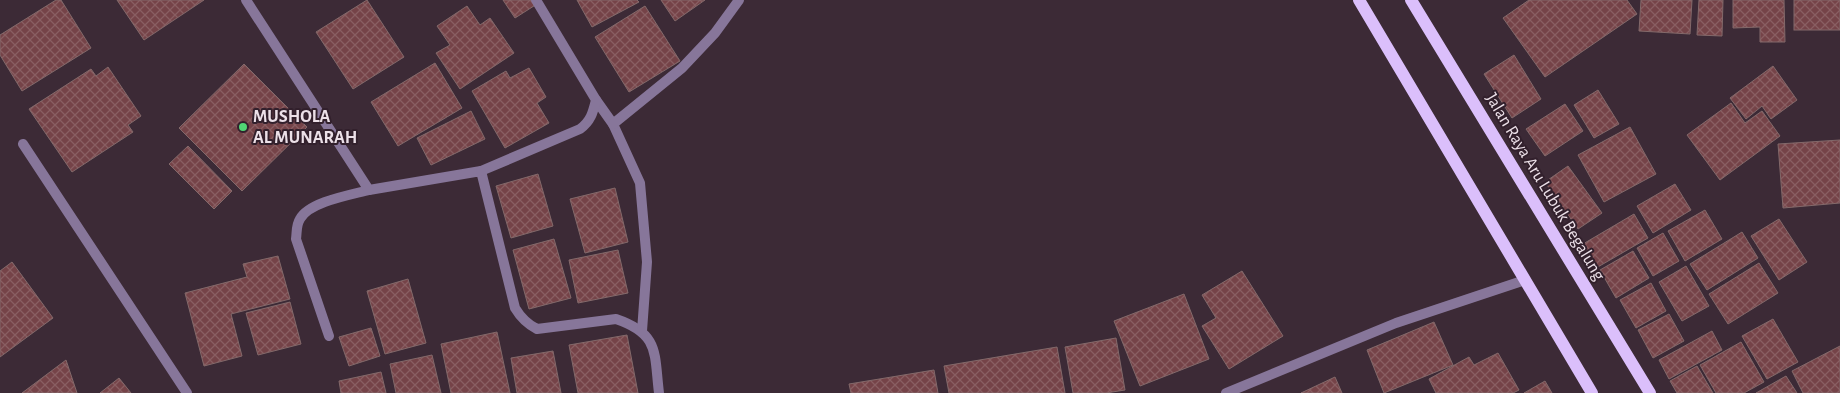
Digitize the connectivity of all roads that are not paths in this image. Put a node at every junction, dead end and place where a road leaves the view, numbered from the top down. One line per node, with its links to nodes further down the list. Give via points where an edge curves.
1 (246, 0): 10 (street)
2 (536, 0): 6 (street)
3 (739, 0): 7 (street, via 715,33 682,68)
4 (1359, 0): 11 (main road)
5 (1411, 0): 18 (main road, Jalan Raya Aru Lubuk Begalung)
6 (596, 100): 7 (street); 9 (street, via 591,118 580,129)
7 (613, 124): 12 (street, via 640,183 647,262)
8 (23, 144): 14 (street)
9 (481, 171): 10 (street); 12 (street, via 515,308 527,324 538,329 616,319)
10 (369, 190): 13 (street, via 307,210 297,225 296,239)
11 (1525, 280): 16 (street, via 1396,323); 17 (main road)
12 (642, 331): 15 (street, via 653,344)
13 (329, 336)
14 (187, 393)
15 (659, 393)
16 (1226, 393)
17 (1592, 393)
18 (1650, 393)

